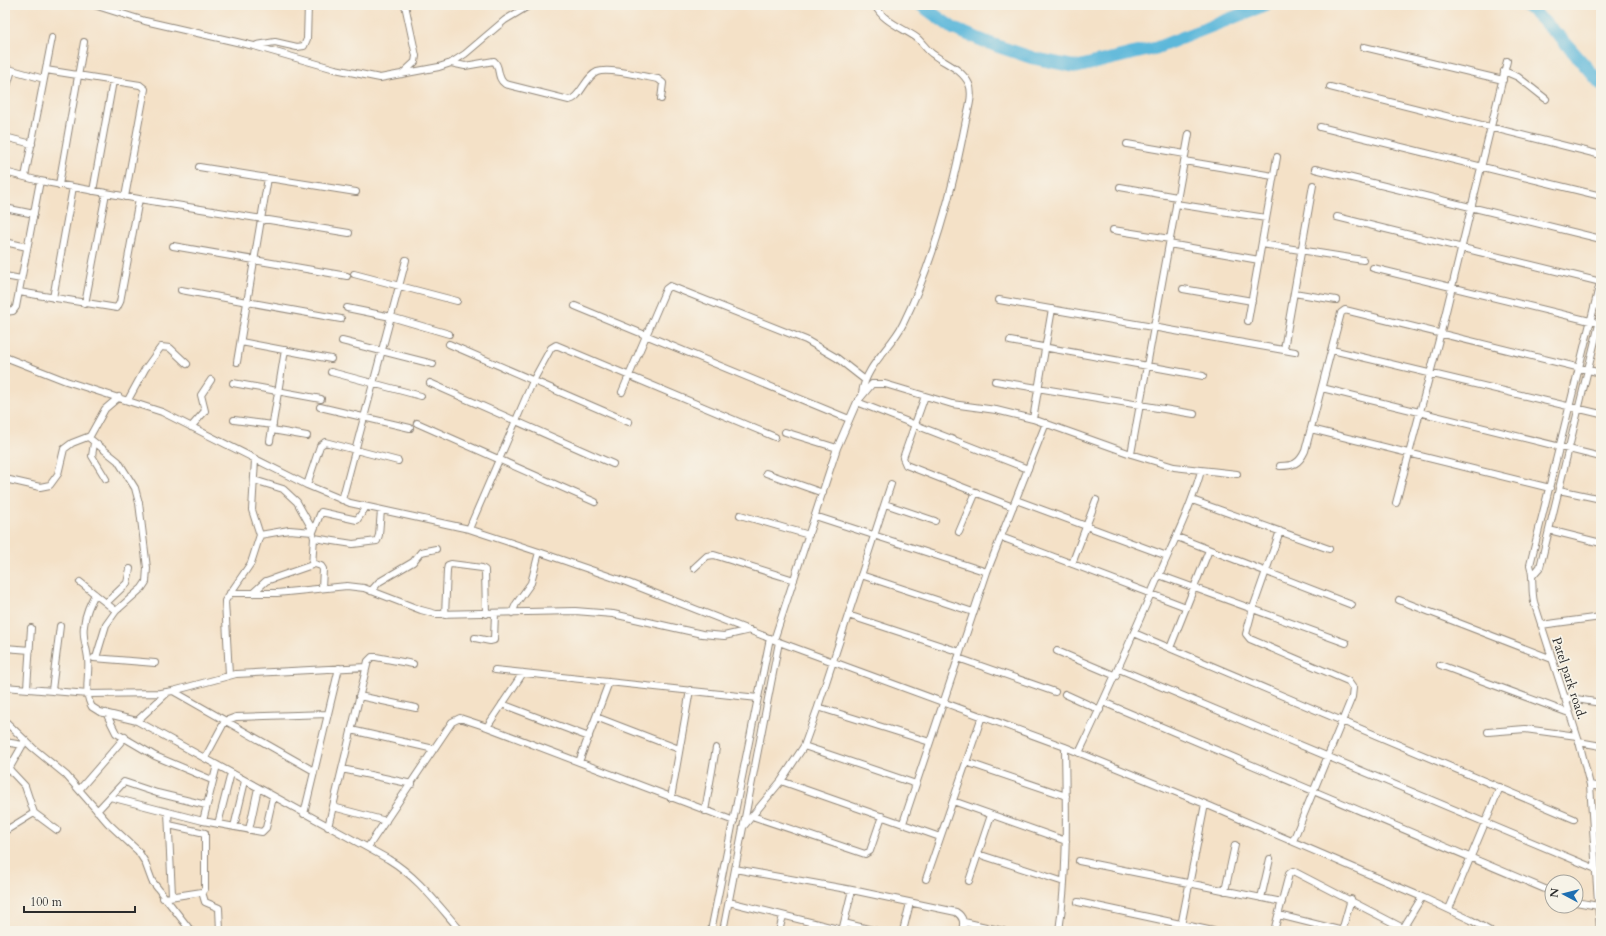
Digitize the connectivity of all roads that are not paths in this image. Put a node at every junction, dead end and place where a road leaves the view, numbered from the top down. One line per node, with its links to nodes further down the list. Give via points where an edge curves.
1 (94, 5): 8 (street, via 145,21)
2 (308, 5): 8 (street, via 307,39 304,46 275,42)
3 (405, 5): 15 (street, via 416,56 414,62)
4 (530, 5): 11 (street, via 505,20)
5 (875, 5): 131 (street, via 882,16 917,38 932,54 961,74 970,89 949,199 932,251 903,324)
6 (52, 38): 13 (street)
7 (84, 42): 16 (street)
8 (254, 46): 15 (street, via 373,77)
9 (1364, 46): 18 (street)
10 (1507, 61): 14 (street)
11 (451, 64): 15 (street); 22 (street, via 465,66 494,61 501,81 505,84 569,100 575,98 591,76 602,71 658,79 663,83)
12 (8, 69): 17 (street); 21 (street)
13 (46, 70): 16 (street); 17 (street)
14 (1504, 71): 18 (street); 23 (street, via 1518,77)
15 (402, 74)
16 (79, 75): 19 (street); 42 (street)
17 (44, 79): 28 (street)
18 (1502, 80): 24 (street)
19 (113, 81): 46 (street); 50 (street, via 140,85 145,89)
20 (1330, 87): 24 (street)
21 (5, 92)
22 (661, 99)
23 (1546, 99)
24 (1492, 126): 31 (street); 35 (street)
25 (1320, 127): 35 (street)
26 (1189, 134): 30 (street)
27 (5, 137): 28 (street)
28 (32, 144): 39 (street)
29 (1127, 144): 30 (street)
30 (1185, 154): 33 (street)
31 (1601, 155)
32 (1277, 157): 38 (street)
33 (1184, 161): 38 (street); 51 (street)
34 (199, 167): 40 (street)
35 (1482, 167): 49 (street); 54 (street)
36 (1315, 169): 54 (street)
37 (5, 172): 39 (street)
38 (1273, 176): 58 (street)
39 (25, 177): 41 (street)
40 (268, 178): 47 (street); 59 (street)
41 (40, 181): 42 (street); 56 (street)
42 (59, 185): 44 (street)
43 (1313, 185): 69 (street)
44 (73, 187): 46 (street); 86 (street)
45 (1120, 187): 51 (street)
46 (93, 191): 48 (street)
47 (356, 192)
48 (106, 193): 50 (street); 92 (street)
49 (1601, 196)
50 (124, 197): 52 (street)
51 (1178, 197): 53 (street)
52 (139, 199): 59 (street); 92 (street, via 117,308)
53 (1176, 204): 58 (street); 64 (street)
54 (1472, 207): 62 (street); 68 (street)
55 (5, 208): 56 (street)
56 (34, 214): 67 (street)
57 (1337, 217): 68 (street)
58 (1266, 218): 65 (street)
59 (261, 220): 61 (street); 70 (street)
60 (1113, 230): 64 (street)
61 (349, 233)
62 (1601, 239)
63 (5, 242): 67 (street)
64 (1169, 242): 72 (street); 103 (street)
65 (1262, 244): 69 (street); 72 (street)
66 (173, 246): 70 (street)
67 (27, 247): 78 (street)
68 (1462, 248): 79 (street); 82 (street)
69 (1301, 250): 73 (street); 85 (street)
70 (254, 260): 77 (street); 91 (street)
71 (406, 260): 80 (street)
72 (1259, 260): 90 (street)
73 (1363, 260)
74 (1373, 268): 82 (street)
75 (354, 274): 80 (street)
76 (5, 276): 78 (street)
77 (347, 276)
78 (21, 279): 84 (street)
79 (1601, 281): 101 (street, Patel park road.)
80 (399, 285): 87 (street); 98 (street)
81 (1183, 289): 90 (street)
82 (1452, 289): 101 (street); 104 (street)
83 (180, 290): 91 (street)
84 (19, 292): 86 (street); 96 (street, via 13,311)
85 (1294, 293): 89 (street); 112 (street)
86 (53, 298): 92 (street)
87 (457, 300)
88 (999, 300): 95 (street)
89 (1336, 300)
90 (1252, 301): 100 (street)
91 (247, 302): 99 (street); 109 (street)
92 (85, 304)
93 (575, 306): 106 (street)
94 (347, 308): 98 (street)
95 (1052, 309): 103 (street); 111 (street)
96 (5, 312)
97 (1601, 316): 102 (street)
98 (391, 317): 105 (street); 115 (street)
99 (341, 319)
100 (1248, 321)
101 (1591, 321): 102 (street); 123 (street, Patel park road.)
102 (1600, 324): 124 (street)
103 (1154, 327): 112 (street); 122 (street)
104 (1441, 332): 114 (street, via 1345,310 1341,313); 123 (street); 126 (street)
105 (449, 334)
106 (646, 336): 128 (street); 131 (street, via 666,289 673,286 806,340 837,358); 156 (street)
107 (342, 341): 115 (street)
108 (1010, 341): 111 (street)
109 (241, 342): 113 (street); 119 (street)
110 (449, 344): 132 (street)
111 (1046, 347): 122 (street); 137 (street)
112 (1284, 349): 116 (street)
113 (285, 350): 118 (street); 139 (street)
114 (1332, 350): 126 (street); 138 (street)
115 (382, 351): 121 (street); 135 (street)
116 (1295, 352)
117 (5, 356): 144 (street, via 66,381)
118 (331, 359)
119 (237, 362)
120 (187, 364): 146 (street, via 167,346 161,347 145,368)
121 (433, 364)
122 (1147, 366): 129 (street); 148 (street)
123 (1580, 368): 124 (street); 150 (street, Patel park road.)
124 (1588, 370): 127 (street); 151 (street)
125 (331, 372): 135 (street)
126 (1430, 373): 150 (street); 152 (street)
127 (1601, 373)
128 (629, 375): 132 (street, via 556,345 551,348); 140 (street); 171 (street)
129 (1203, 376)
130 (211, 380): 164 (street, via 201,396 205,411)
131 (865, 380): 141 (street)
132 (533, 381): 159 (street); 160 (street)
133 (994, 381): 137 (street)
134 (233, 383): 139 (street)
135 (373, 383): 142 (street); 155 (street)
136 (430, 383): 159 (street)
137 (1039, 388): 148 (street); 157 (street)
138 (1322, 388): 152 (street); 167 (street)
139 (278, 391): 145 (street); 165 (street)
140 (622, 392)
141 (862, 394): 143 (street, via 872,384 880,383); 147 (street)
142 (421, 396)
143 (925, 396): 157 (street, via 952,404); 163 (street)
144 (119, 397): 146 (street); 170 (street, via 105,408)
145 (322, 399)
146 (128, 400): 164 (street, via 162,412)
147 (857, 402): 156 (street); 163 (street)
148 (1140, 405): 153 (street); 179 (street)
149 (320, 407): 155 (street)
150 (1570, 407): 151 (street); 175 (street, Patel park road.)
151 (1578, 409): 154 (street); 177 (street)
152 (1420, 413): 175 (street); 178 (street)
153 (1194, 414)
154 (1601, 414)
155 (364, 416): 166 (street); 176 (street)
156 (849, 419): 174 (street)
157 (1033, 419): 161 (street)
158 (234, 420): 165 (street)
159 (516, 420): 182 (street); 184 (street)
160 (629, 422)
161 (1046, 423): 179 (street); 186 (street)
162 (417, 424): 182 (street)
163 (915, 424): 186 (street); 197 (street, via 903,458 906,465)
164 (191, 427): 181 (street)
165 (273, 427): 169 (street); 172 (street)
166 (410, 428)
167 (1311, 429): 178 (street); 185 (street, via 1300,461 1293,465)
168 (785, 432): 174 (street)
169 (307, 436)
170 (88, 437): 173 (street); 191 (street, via 64,449 58,474 50,485 40,487)
171 (775, 437)
172 (270, 441)
173 (94, 443): 190 (street, via 92,456); 253 (street, via 118,461 131,479 138,496 142,518 146,582)
174 (837, 448): 198 (street)
175 (1560, 448): 177 (street); 195 (street, Patel park road.)
176 (355, 450): 183 (street); 194 (street, via 328,442 322,444); 200 (street)
177 (1569, 450): 180 (street); 196 (street)
178 (1409, 452): 195 (street); 205 (street)
179 (1131, 454): 187 (street, via 1174,468)
180 (1601, 457)
181 (255, 460): 192 (street); 194 (street)
182 (499, 460): 204 (street); 214 (street)
183 (398, 461)
184 (613, 464)
185 (1280, 466)
186 (1028, 469): 201 (street)
187 (1201, 471): 189 (street); 203 (street)
188 (766, 473): 198 (street)
189 (1237, 474)
190 (106, 478)
191 (5, 479)
192 (254, 480): 219 (street, via 252,510); 220 (street, via 283,489 292,495 302,509)
193 (892, 484): 206 (street)
194 (307, 485): 200 (street)
195 (1550, 488): 238 (street, Patel park road., via 1530,565)
196 (1559, 490): 199 (street); 215 (street)
197 (976, 492): 208 (street); 217 (street)
198 (823, 493): 211 (street)
199 (1601, 499)
200 (342, 500): 207 (street)
201 (1016, 500): 208 (street); 213 (street)
202 (1096, 500): 213 (street)
203 (1192, 500): 216 (street); 223 (street)
204 (595, 502)
205 (1396, 503)
206 (885, 504): 212 (street); 218 (street)
207 (366, 506): 209 (street); 220 (street, via 357,520 321,512)
208 (1013, 507): 222 (street)
209 (381, 510): 214 (street); 220 (street, via 380,534 377,541 353,544)
210 (740, 515): 221 (street)
211 (815, 516): 218 (street); 221 (street)
212 (935, 521)
213 (1086, 526): 229 (street); 230 (street)
214 (469, 529): 228 (street)
215 (1549, 530): 224 (street); 238 (street, via 1540,567)
216 (1280, 531): 226 (street); 235 (street)
217 (959, 532)
218 (875, 534): 234 (street); 237 (street)
219 (260, 535): 220 (street, via 289,530); 244 (street, via 251,563)
220 (314, 535): 231 (street)
221 (809, 535): 239 (street)
222 (1001, 537): 230 (street); 234 (street)
223 (1176, 537): 227 (street); 229 (street)
224 (1601, 543)
225 (436, 549): 243 (street, via 421,552 414,562 379,582)
226 (1329, 549)
227 (1209, 550): 235 (street); 241 (street)
228 (539, 552): 256 (street, via 532,583); 264 (street, via 626,582)
229 (1167, 556): 236 (street)
230 (1072, 564): 246 (street)
231 (312, 565): 242 (street, via 322,567); 245 (street, via 266,581)
232 (694, 568): 239 (street, via 706,556 714,555)
233 (130, 569): 249 (street, via 126,582)
234 (987, 572): 254 (street)
235 (1266, 572): 250 (street); 252 (street)
236 (1159, 575): 241 (street); 246 (street)
237 (861, 576): 254 (street); 259 (street)
238 (1533, 578): 261 (street, Patel park road., via 1532,594)
239 (794, 580): 267 (street)
240 (80, 582): 247 (street)
241 (1194, 587): 251 (street); 252 (street)
242 (322, 588): 243 (street, via 347,586); 245 (street)
243 (371, 591): 258 (street, via 421,610)
244 (230, 593): 245 (street); 286 (street, via 225,604)
245 (253, 593)
246 (1152, 593): 251 (street); 265 (street)
247 (95, 594): 249 (street); 274 (street, via 84,626 83,641)
248 (1399, 600): 276 (street)
249 (106, 603): 253 (street)
250 (1352, 605)
251 (1186, 607): 270 (street)
252 (1252, 608): 268 (street); 314 (street, via 1246,630 1250,639 1351,685 1352,697)
253 (116, 611): 275 (street, via 104,630)
254 (973, 612): 273 (street)
255 (495, 613): 256 (street); 257 (street); 266 (street, via 494,640 490,642)
256 (512, 613): 264 (street, via 564,610 613,614 677,630 715,636)
257 (486, 614): 258 (street); 258 (street, via 485,570 451,564 447,570)
258 (445, 615)
259 (848, 615): 273 (street); 277 (street)
260 (1601, 617): 261 (street)
261 (1541, 625): 276 (street, Patel park road.)
262 (60, 626): 291 (street)
263 (31, 628): 271 (street)
264 (750, 630): 267 (street)
265 (1134, 633): 270 (street); 283 (street)
266 (475, 638)
267 (775, 640): 277 (street); 299 (street); 378 (street)
268 (1346, 643)
269 (5, 648): 271 (street)
270 (1170, 648): 314 (street)
271 (30, 650): 290 (street)
272 (1057, 651): 287 (street)
273 (959, 655): 294 (street); 301 (street)
274 (88, 657): 275 (street); 295 (street)
275 (96, 658): 278 (street)
276 (1552, 659): 298 (street, Patel park road.)
277 (832, 662): 301 (street); 304 (street)
278 (155, 663)
279 (413, 664): 281 (street, via 372,657)
280 (1440, 665): 307 (street)
281 (366, 667): 282 (street); 297 (street)
282 (339, 668): 286 (street); 309 (street)
283 (1119, 669): 287 (street); 332 (street)
284 (495, 670): 285 (street)
285 (523, 673): 288 (street); 303 (street)
286 (228, 675): 293 (street)
287 (1116, 676): 300 (street)
288 (609, 682): 292 (street); 311 (street)
289 (5, 687): 290 (street)
290 (27, 688): 291 (street)
291 (52, 690): 295 (street)
292 (690, 690): 299 (street); 327 (street)
293 (171, 692): 295 (street); 313 (street); 315 (street)
294 (1055, 692)
295 (88, 694): 308 (street, via 92,707)
296 (1065, 694): 306 (street)
297 (359, 696): 305 (street); 317 (street)
298 (1564, 697): 302 (street); 307 (street, Patel park road.)
299 (758, 698): 371 (street)
300 (1104, 702): 306 (street); 351 (street)
301 (944, 703): 310 (street); 323 (street)
302 (1601, 703)
303 (502, 704): 316 (street); 320 (street)
304 (818, 707): 323 (street); 325 (street)
305 (416, 708)
306 (1100, 710): 331 (street)
307 (1569, 713): 321 (street, Patel park road.)
308 (106, 714): 315 (street); 319 (street, via 114,730)
309 (328, 714): 313 (street, via 242,716); 339 (street)
310 (982, 716): 329 (street); 335 (street)
311 (596, 717): 320 (street); 327 (street)
312 (5, 721): 324 (street)
313 (225, 721): 333 (street); 339 (street)
314 (1342, 721): 332 (street); 347 (street)
315 (137, 722): 333 (street)
316 (487, 727): 330 (street, via 465,719 456,719); 334 (street)
317 (351, 730): 330 (street); 337 (street)
318 (1488, 732): 321 (street, via 1525,729)
319 (125, 737): 341 (street, via 155,756); 350 (street)
320 (589, 737): 334 (street)
321 (1578, 739): 326 (street); 346 (street, Patel park road.)
322 (5, 742): 324 (street)
323 (930, 742): 345 (street)
324 (24, 743): 338 (street); 350 (street, via 66,775)
325 (804, 746): 343 (street); 345 (street)
326 (1601, 746)
327 (680, 748): 355 (street)
328 (716, 748): 361 (street)
329 (1065, 748): 331 (street); 352 (street)
330 (434, 749): 344 (street)
331 (1079, 753): 357 (street)
332 (1328, 756): 351 (street); 372 (street)
333 (204, 758): 336 (street)
334 (579, 762): 355 (street)
335 (966, 762): 352 (street); 356 (street)
336 (217, 765): 340 (street); 341 (street)
337 (342, 769): 344 (street); 359 (street)
338 (7, 770): 363 (street, via 25,786)
339 (314, 772): 364 (street)
340 (231, 773): 342 (street); 374 (street)
341 (212, 780): 358 (street)
342 (246, 781): 349 (street); 376 (street)
343 (781, 781): 366 (street); 367 (street)
344 (412, 784): 370 (street)
345 (916, 784): 373 (street)
346 (1590, 785): 348 (street); 379 (street, Patel park road.)
347 (1500, 787): 368 (street); 372 (street)
348 (1601, 787)
349 (258, 788): 354 (street); 381 (street)
350 (79, 790): 360 (street)
351 (1313, 791): 386 (street); 392 (street)
352 (1066, 796): 385 (street)
353 (110, 797): 358 (street, via 122,783 127,782 157,794); 360 (street); 362 (street)
354 (273, 797): 364 (street); 381 (street, via 265,830)
355 (671, 798): 361 (street)
356 (953, 801): 365 (street); 384 (street)
357 (1205, 804): 386 (street); 400 (street)
358 (206, 805): 369 (street)
359 (333, 807): 370 (street); 377 (street)
360 (98, 811): 408 (street, via 138,851)
361 (704, 811): 371 (street)
362 (168, 812): 369 (street); 375 (street)
363 (34, 813): 380 (street); 383 (street)
364 (304, 814): 377 (street)
365 (991, 815): 385 (street); 391 (street)
366 (752, 816): 367 (street, via 865,854 870,851); 378 (street)
367 (882, 816): 373 (street)
368 (1574, 819)
369 (203, 821): 374 (street)
370 (386, 821): 388 (street)
371 (734, 822): 428 (street)
372 (1486, 822): 392 (street); 396 (street)
373 (903, 823): 384 (street)
374 (218, 824): 376 (street)
375 (168, 825): 405 (street, via 205,832 205,890); 406 (street)
376 (234, 827): 381 (street)
377 (328, 827): 388 (street)
378 (743, 827): 395 (street)
379 (1594, 828): 382 (street); 389 (street, Patel park road.)
380 (57, 830)
381 (249, 830)
382 (1601, 830)
383 (5, 831)
384 (940, 837): 397 (street)
385 (1066, 841): 399 (street)
386 (1293, 841): 407 (street)
387 (1235, 845): 404 (street)
388 (368, 847): 427 (street, via 405,870 420,883)
389 (1595, 849): 390 (street); 396 (street, Patel park road.)
390 (1601, 852)
391 (978, 854): 398 (street); 399 (street)
392 (1471, 857): 402 (street); 417 (street)
393 (1270, 858): 409 (street)
394 (1079, 861): 400 (street)
395 (735, 869): 403 (street); 411 (street)
396 (1596, 869): 401 (street, Patel park road.)
397 (926, 879)
398 (969, 881)
399 (1064, 882): 436 (street)
400 (1189, 883): 404 (street); 422 (street)
401 (1599, 888): 416 (street, Patel park road.)
402 (1544, 889)
403 (852, 890): 414 (street); 421 (street)
404 (1225, 891): 409 (street)
405 (202, 892): 406 (street); 426 (street, via 205,902 219,908)
406 (172, 895): 408 (street)
407 (1422, 897): 417 (street); 423 (street)
408 (163, 898): 425 (street)
409 (1261, 898): 413 (street)
410 (1351, 899): 413 (street, via 1293,871 1289,874); 423 (street); 440 (street)
411 (729, 902): 419 (street); 429 (street)
412 (1078, 902): 422 (street)
413 (1282, 902): 418 (street)
414 (910, 903): 420 (street, via 956,912); 433 (street)
415 (1584, 903): 416 (street)
416 (1598, 906): 424 (street, Patel park road.)
417 (1449, 909): 441 (street)
418 (1279, 915): 439 (street); 440 (street)
419 (783, 916): 430 (street); 431 (street)
420 (964, 922): 434 (street); 435 (street)
421 (844, 923): 431 (street); 432 (street)
422 (1181, 924): 437 (street); 438 (street)
423 (1402, 929)
424 (1600, 929)
425 (191, 931)
426 (220, 931)
427 (461, 931)
428 (711, 931)
429 (723, 931)
430 (779, 931)
431 (842, 931)
432 (876, 931)
433 (903, 931)
434 (962, 931)
435 (1003, 931)
436 (1059, 931)
437 (1180, 931)
438 (1213, 931)
439 (1274, 931)
440 (1342, 931)
441 (1490, 931)

